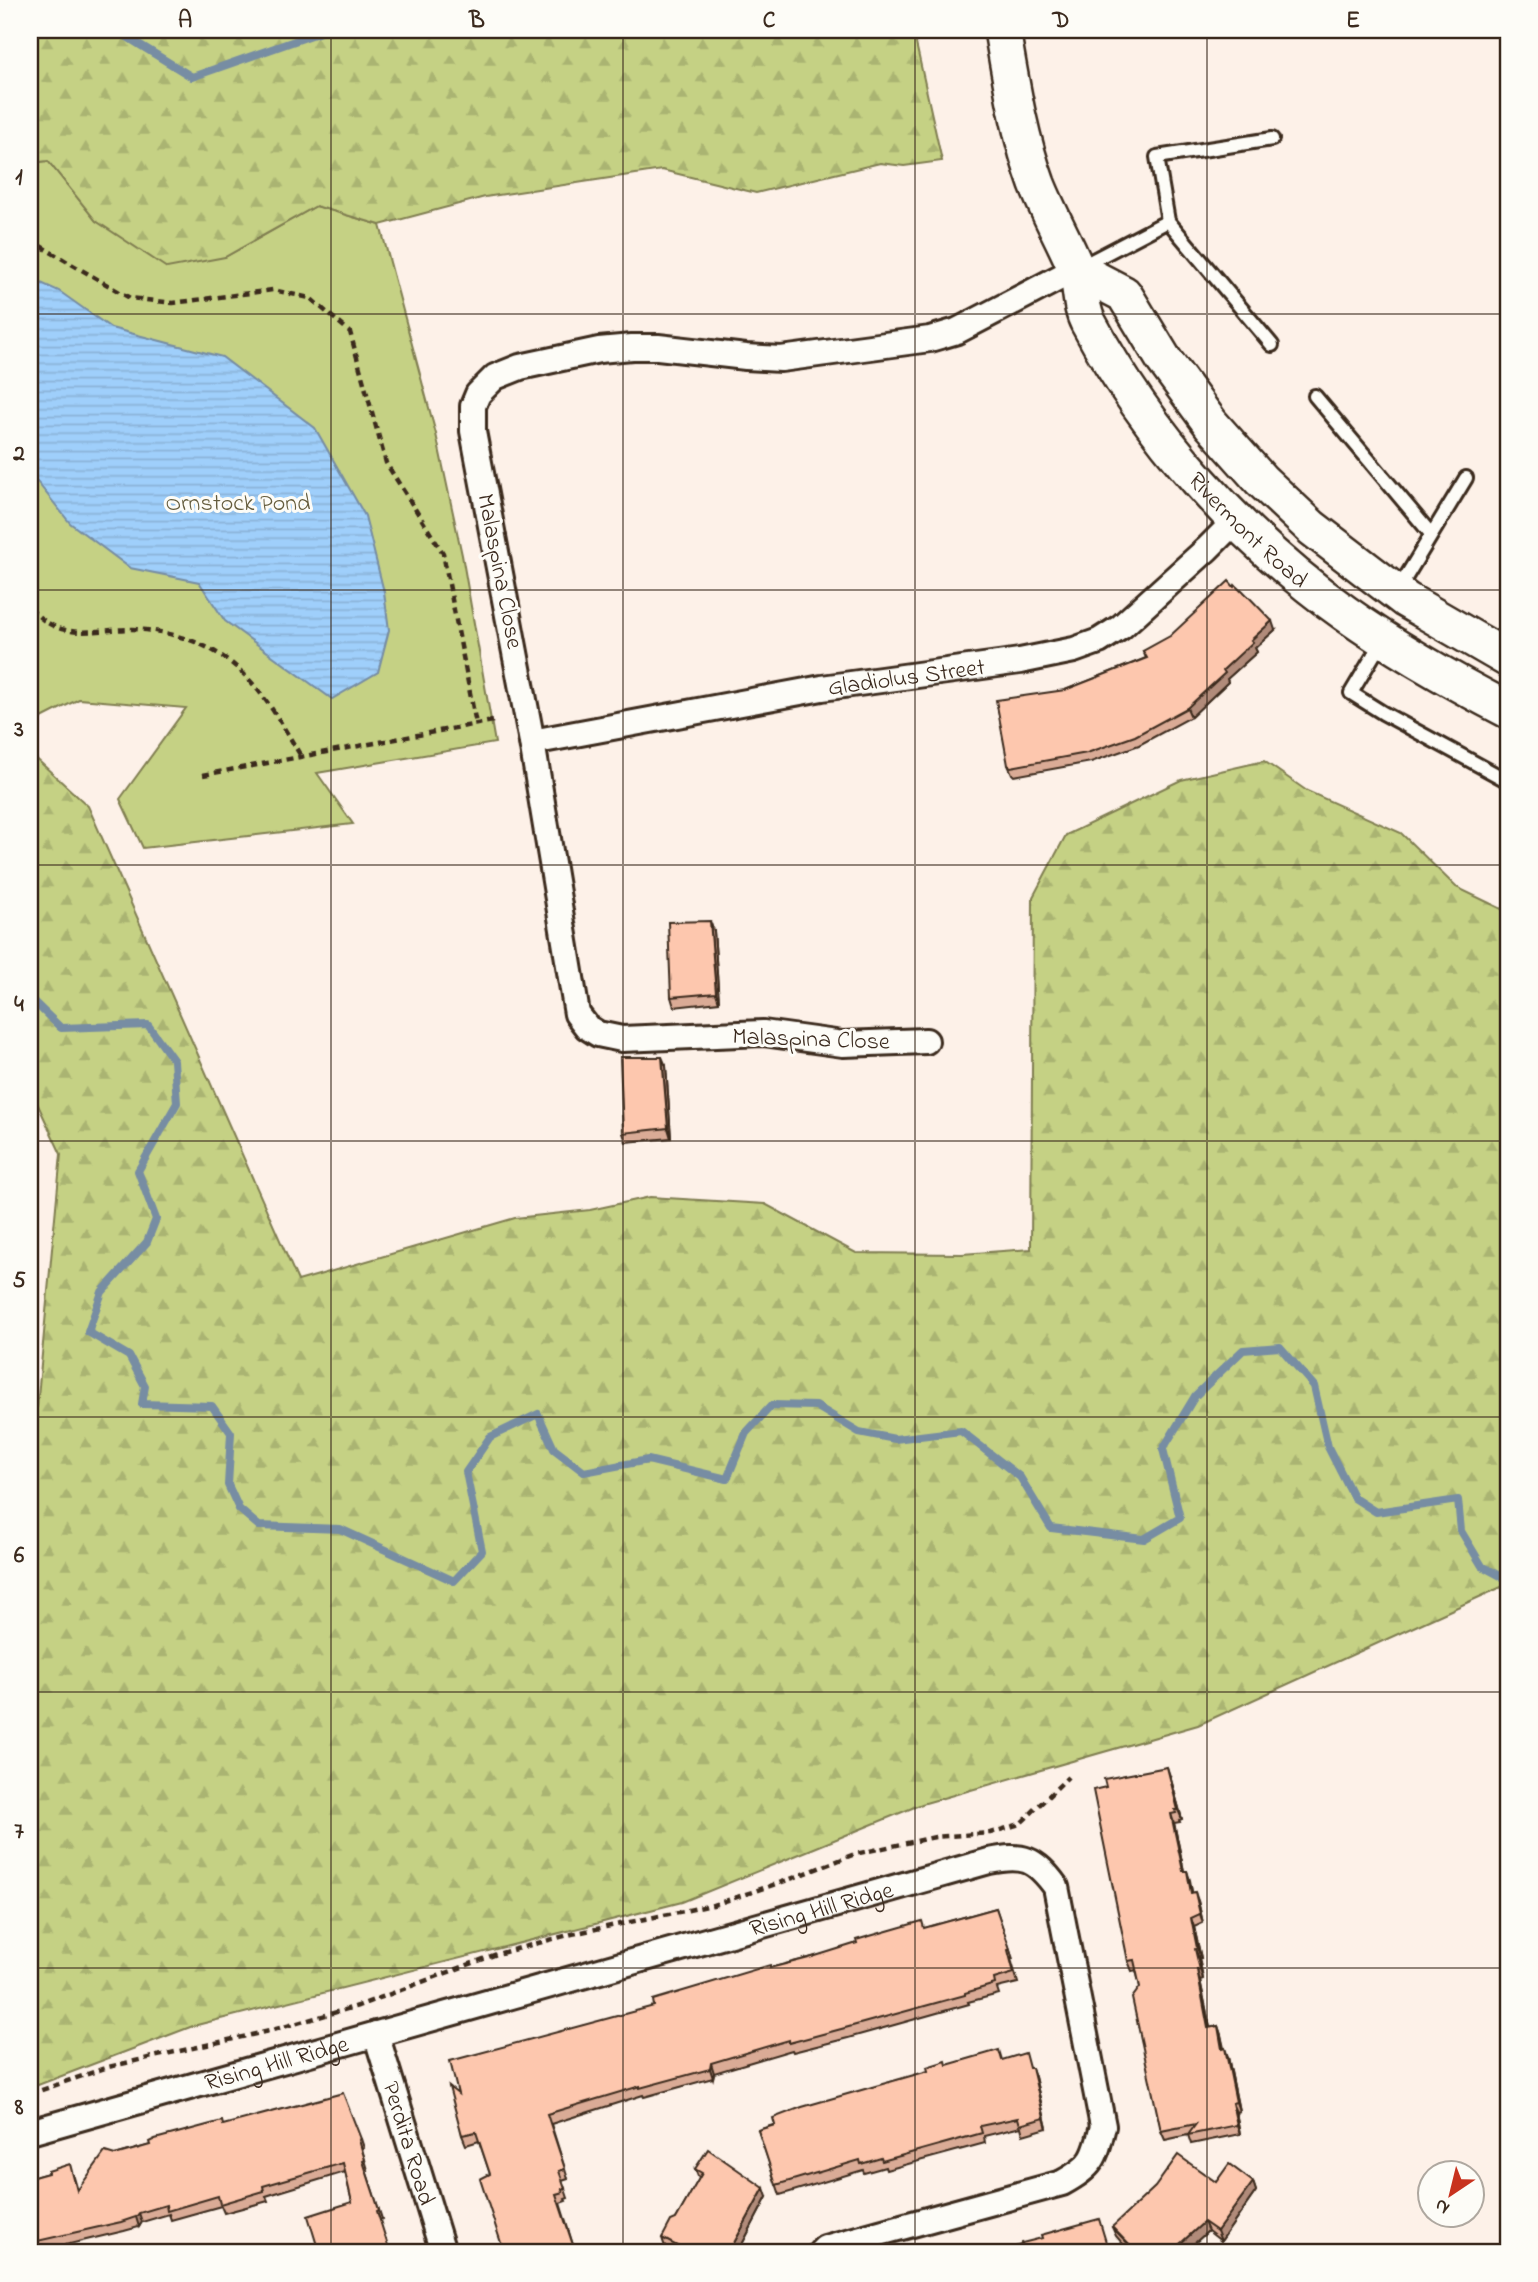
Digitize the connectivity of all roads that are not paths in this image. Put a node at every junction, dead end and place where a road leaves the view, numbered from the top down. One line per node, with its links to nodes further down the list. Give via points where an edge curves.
1 (1002, 30): 4 (street, Rivermont Road, via 1031,163)
2 (1272, 139): 3 (lane, via 1157,157)
3 (1168, 221): 4 (lane); 5 (lane)
4 (1076, 269): 8 (street, Rivermont Road, via 1086,318 1111,363 1155,426); 10 (street, Rivermont Road, via 1124,294 1186,391 1261,480 1312,528); 14 (street, Malaspina Close, via 957,331 930,339 781,359 658,347 599,350 520,367 486,384 473,405 472,419)
5 (1272, 345)
6 (1315, 396): 9 (lane)
7 (1466, 478): 9 (lane)
8 (1237, 519): 11 (street, Rivermont Road, via 1286,567); 14 (street, Gladiolus Street, via 1121,627 1074,650 822,688)
9 (1431, 534): 10 (lane)
10 (1396, 593): 12 (street, Rivermont Road)
11 (1384, 639): 13 (street, Rivermont Road); 15 (lane, via 1351,693)
12 (1508, 659)
13 (1508, 710)
14 (532, 742): 16 (street, Malaspina Close, via 574,1001 587,1027 622,1039 763,1033 843,1044)
15 (1508, 781)
16 (926, 1041)
17 (376, 2034): 18 (street, Rising Hill Ridge); 19 (street, Perdita Road); 20 (street, Rising Hill Ridge, via 989,1861 1007,1857 1043,1868 1056,1887 1103,2126 1096,2154 1082,2172 1062,2183)
18 (30, 2132)
19 (443, 2252)
20 (821, 2252)

